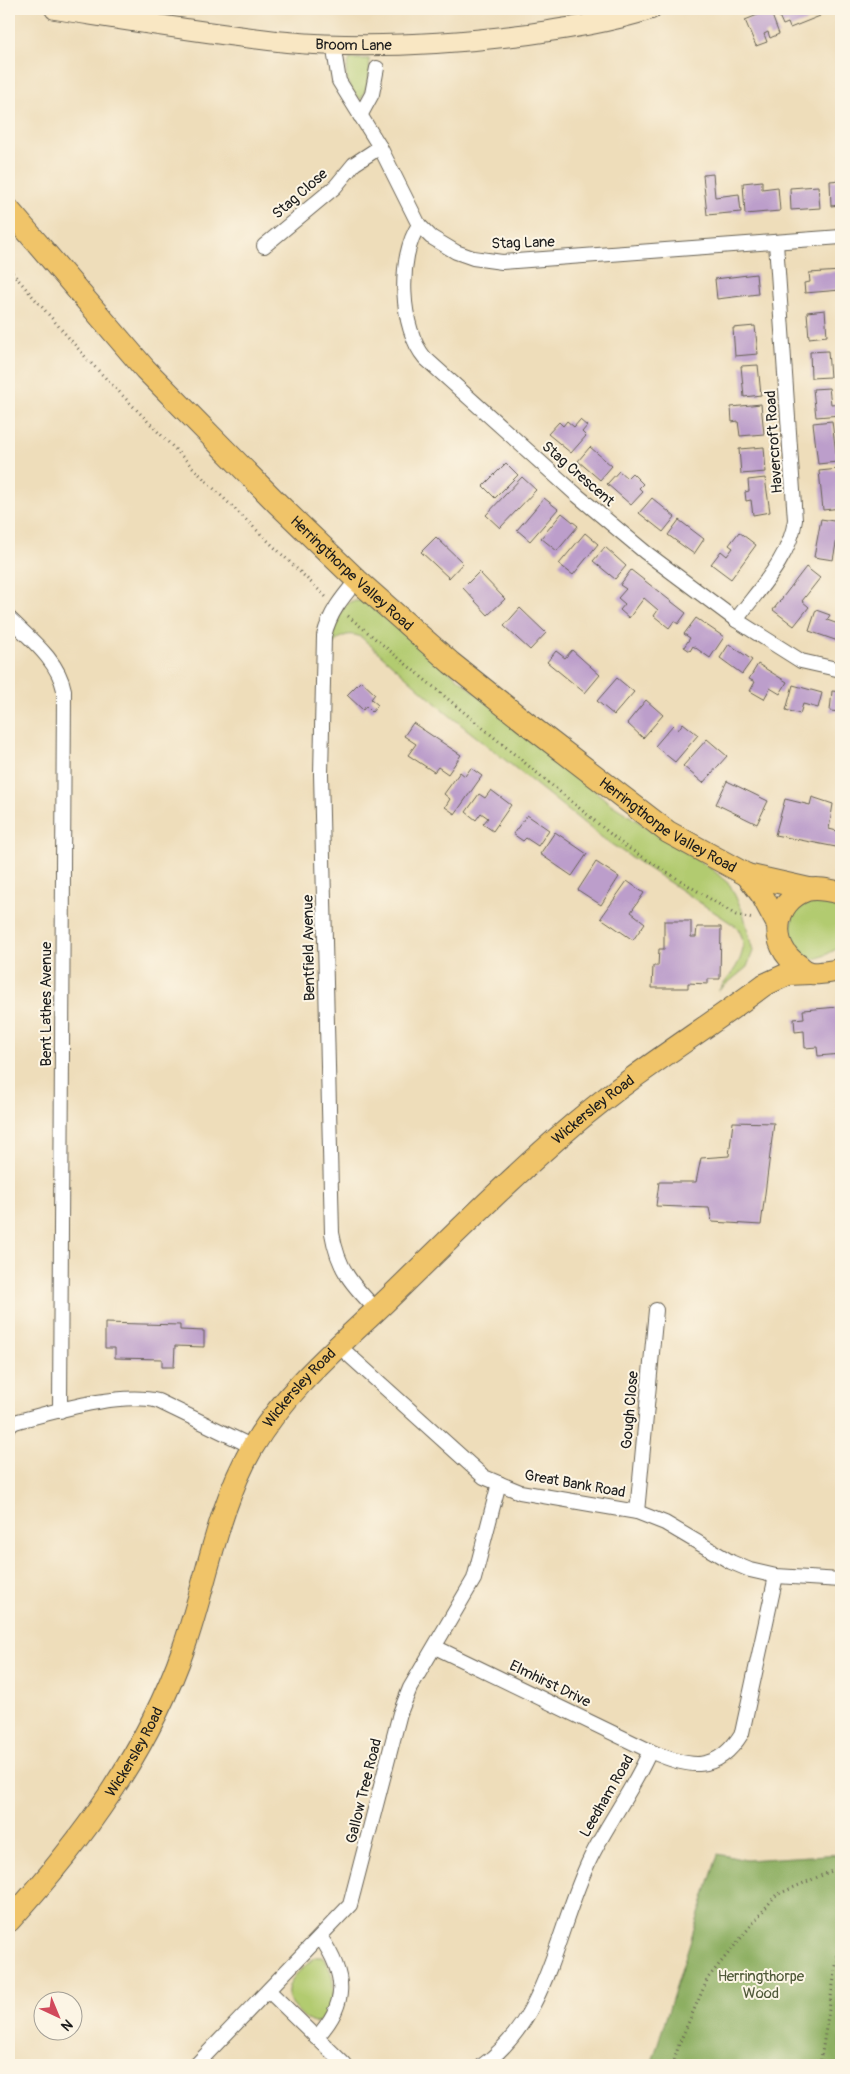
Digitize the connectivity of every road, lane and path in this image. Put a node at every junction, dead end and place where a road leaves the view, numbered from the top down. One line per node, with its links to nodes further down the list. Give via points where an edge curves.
1 (55, 9): 3 (main road, Broom Lane, via 209,33)
2 (651, 9): 3 (main road, Broom Lane, via 582,26 491,39)
3 (333, 44): 5 (street, Stag Lane, via 339,81)
4 (377, 68): 5 (street, via 372,94)
5 (360, 116): 6 (street, Stag Lane)
6 (380, 147): 8 (street, Stag Lane); 11 (street, Stag Close, via 354,164 335,187)
7 (9, 210): 12 (main road, Herringthorpe Valley Road, via 145,369)
8 (419, 225): 10 (street, Stag Lane, via 431,237 456,252 502,262); 14 (street, Stag Crescent, via 407,247 405,260 406,316 417,349 578,496 645,552)
9 (841, 238): 10 (street, Stag Lane)
10 (776, 243): 14 (street, Havercroft Road, via 795,520 787,550)
11 (264, 246)
12 (357, 580): 16 (main road, Herringthorpe Valley Road, via 452,663 621,797 668,832); 23 (street, Bentfield Avenue, via 335,606 324,636 321,774 332,1233 335,1253 344,1272)
13 (9, 618): 26 (street, Bent Lathes Avenue, via 55,665 64,690)
14 (736, 620): 15 (street, Stag Crescent, via 801,662)
15 (841, 670)
16 (747, 875): 17 (main road, Herringthorpe Valley Road); 19 (main road, Herringthorpe Valley Road, via 762,895)
17 (809, 889): 18 (main road, Herringthorpe Valley Road); 19 (main road, via 797,894 781,913)
18 (841, 893)
19 (778, 930): 21 (main road, Herringthorpe Valley Road, via 782,949 789,959); 22 (main road, via 774,958)
20 (841, 970): 21 (main road, Wickersley Road)
21 (810, 973): 22 (main road, Wickersley Road, via 788,974)
22 (764, 985): 23 (main road, Wickersley Road, via 574,1124 477,1212)
23 (377, 1310): 25 (main road, Wickersley Road)
24 (656, 1310): 30 (street, Gough Close)
25 (340, 1347): 28 (main road, Wickersley Road, via 300,1383); 29 (street, Great Bank Road, via 470,1466)
26 (60, 1411): 27 (street); 28 (street, via 143,1397)
27 (9, 1426)
28 (253, 1446): 36 (main road, Wickersley Road, via 224,1509 184,1646 143,1740 86,1828)
29 (499, 1483): 30 (street, Great Bank Road, via 520,1492); 33 (street, Gallow Tree Road, via 474,1579)
30 (637, 1512): 31 (street, Great Bank Road, via 665,1523 731,1562)
31 (776, 1576): 32 (street, Great Bank Road); 34 (street, Leedham Road, via 742,1733 734,1746 714,1762 701,1765 675,1762)
32 (841, 1580)
33 (435, 1647): 34 (street, Elmhirst Drive); 38 (street, Gallow Tree Road, via 410,1688 400,1712 350,1905)
34 (650, 1751): 43 (street, Leedham Road, via 575,1892 539,1998 509,2042)
35 (841, 1867): 44 (path, via 776,1895 708,1978)
36 (9, 1921)
37 (841, 1935): 45 (path)
38 (320, 1938): 39 (street, Gallow Tree Road); 40 (street, via 336,1965 339,2000 330,2022)
39 (269, 1991): 40 (street); 41 (street, Gallow Tree Road)
40 (316, 2038): 42 (street)
41 (196, 2065)
42 (345, 2065)
43 (483, 2065)
44 (673, 2065)
45 (820, 2065)

